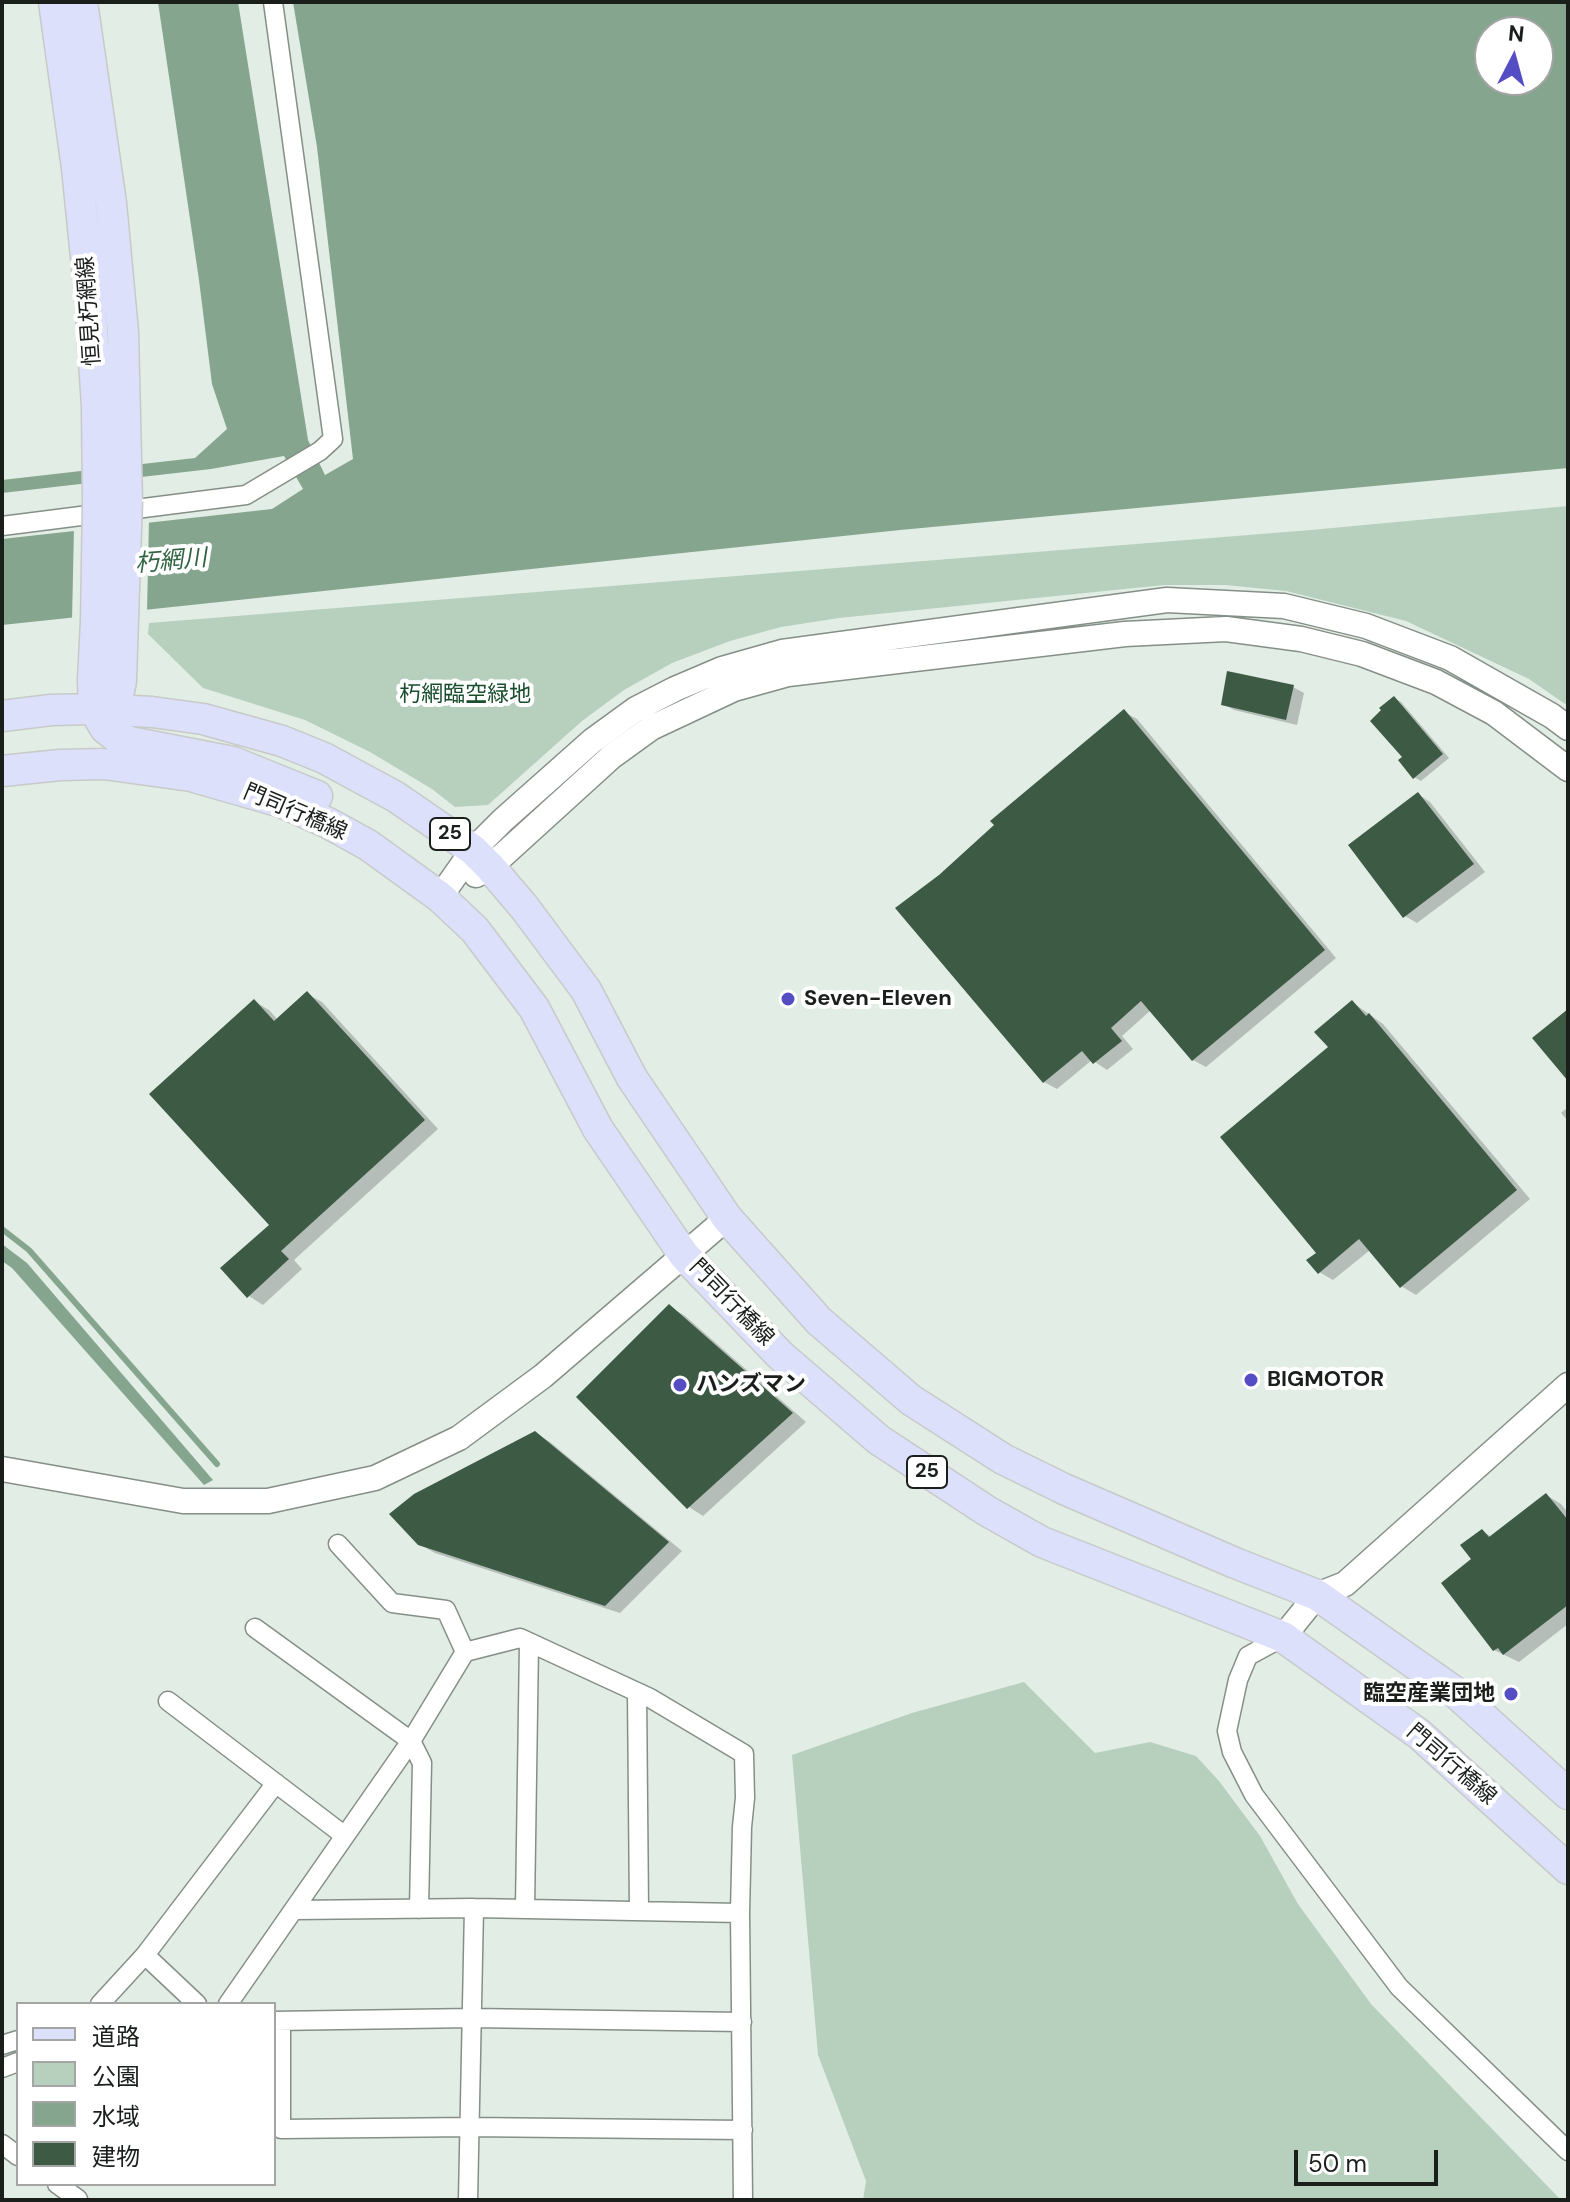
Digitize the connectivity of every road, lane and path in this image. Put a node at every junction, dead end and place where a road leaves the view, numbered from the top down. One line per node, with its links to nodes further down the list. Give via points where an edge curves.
1 (54, 2): 4 (main road, 恒見朽網線)
2 (82, 2): 4 (main road, 恒見朽網線, via 122,318 127,415)
3 (273, 2): 5 (street, via 333,439 246,495)
4 (112, 502): 6 (main road, 恒見朽網線, bridge)
5 (2, 526)
6 (105, 702): 7 (main road, 25); 9 (main road, via 86,751); 12 (main road, 25, via 241,728 324,758 396,797); 13 (main road, via 130,742 233,762 328,802 378,830 400,847)
7 (2, 716)
8 (1568, 728): 12 (street, via 1450,658 1366,626 1284,606 1167,600 782,652 722,669 636,709 592,741)
9 (60, 765): 11 (main road, 門司行橋線 / 25); 13 (main road, 門司行橋線 / 25, via 145,768 281,802 368,845)
10 (1568, 769): 12 (street, via 1494,713 1436,682 1362,654 1226,629 1125,634 788,674 734,689 651,728)
11 (2, 771)
12 (481, 858): 13 (street); 14 (main road, 25, via 586,990 632,1078)
13 (440, 897): 15 (main road, 門司行橋線 / 25, via 475,930 534,1008 598,1129)
14 (727, 1218): 15 (street); 19 (main road, 25, via 819,1321 911,1400 1003,1459)
15 (684, 1255): 17 (street, via 543,1376 459,1438 375,1478 268,1501 183,1501); 21 (main road, 門司行橋線 / 25, via 780,1355 879,1440 987,1511 1042,1542)
16 (1568, 1385): 19 (street, via 1345,1584)
17 (2, 1469)
18 (338, 1544): 23 (street, via 392,1603 446,1610)
19 (1317, 1595): 21 (street); 28 (main road, 25, via 1455,1692)
20 (255, 1628): 26 (street)
21 (1283, 1637): 30 (main road, 門司行橋線 / 25, via 1419,1734); 46 (street, via 1248,1656 1227,1731 1254,1795 1399,1987)
22 (529, 1643): 23 (street, via 520,1638); 24 (street); 33 (street)
23 (465, 1652): 26 (street)
24 (637, 1692): 35 (street); 36 (street, via 744,1754)
25 (168, 1701): 27 (street)
26 (411, 1741): 29 (street); 32 (street, via 422,1763)
27 (276, 1783): 29 (street); 37 (street)
28 (1568, 1794)
29 (345, 1836): 34 (street)
30 (1568, 1869)
31 (474, 1908): 32 (street); 33 (street); 41 (street)
32 (419, 1909): 34 (street)
33 (525, 1909): 35 (street)
34 (294, 1910): 40 (street)
35 (639, 1911): 36 (street)
36 (740, 1913): 43 (street)
37 (145, 1955): 38 (street); 39 (street)
38 (102, 2002)
39 (195, 2002)
40 (229, 2002)
41 (472, 2018): 42 (street); 43 (street); 44 (street)
42 (277, 2021): 44 (street, via 281,2129)
43 (742, 2022): 45 (street)
44 (470, 2127): 45 (street); 49 (street)
45 (743, 2130): 50 (street)
46 (1568, 2151)
47 (60, 2186): 48 (street)
48 (78, 2200)
49 (468, 2200)
50 (743, 2200)

